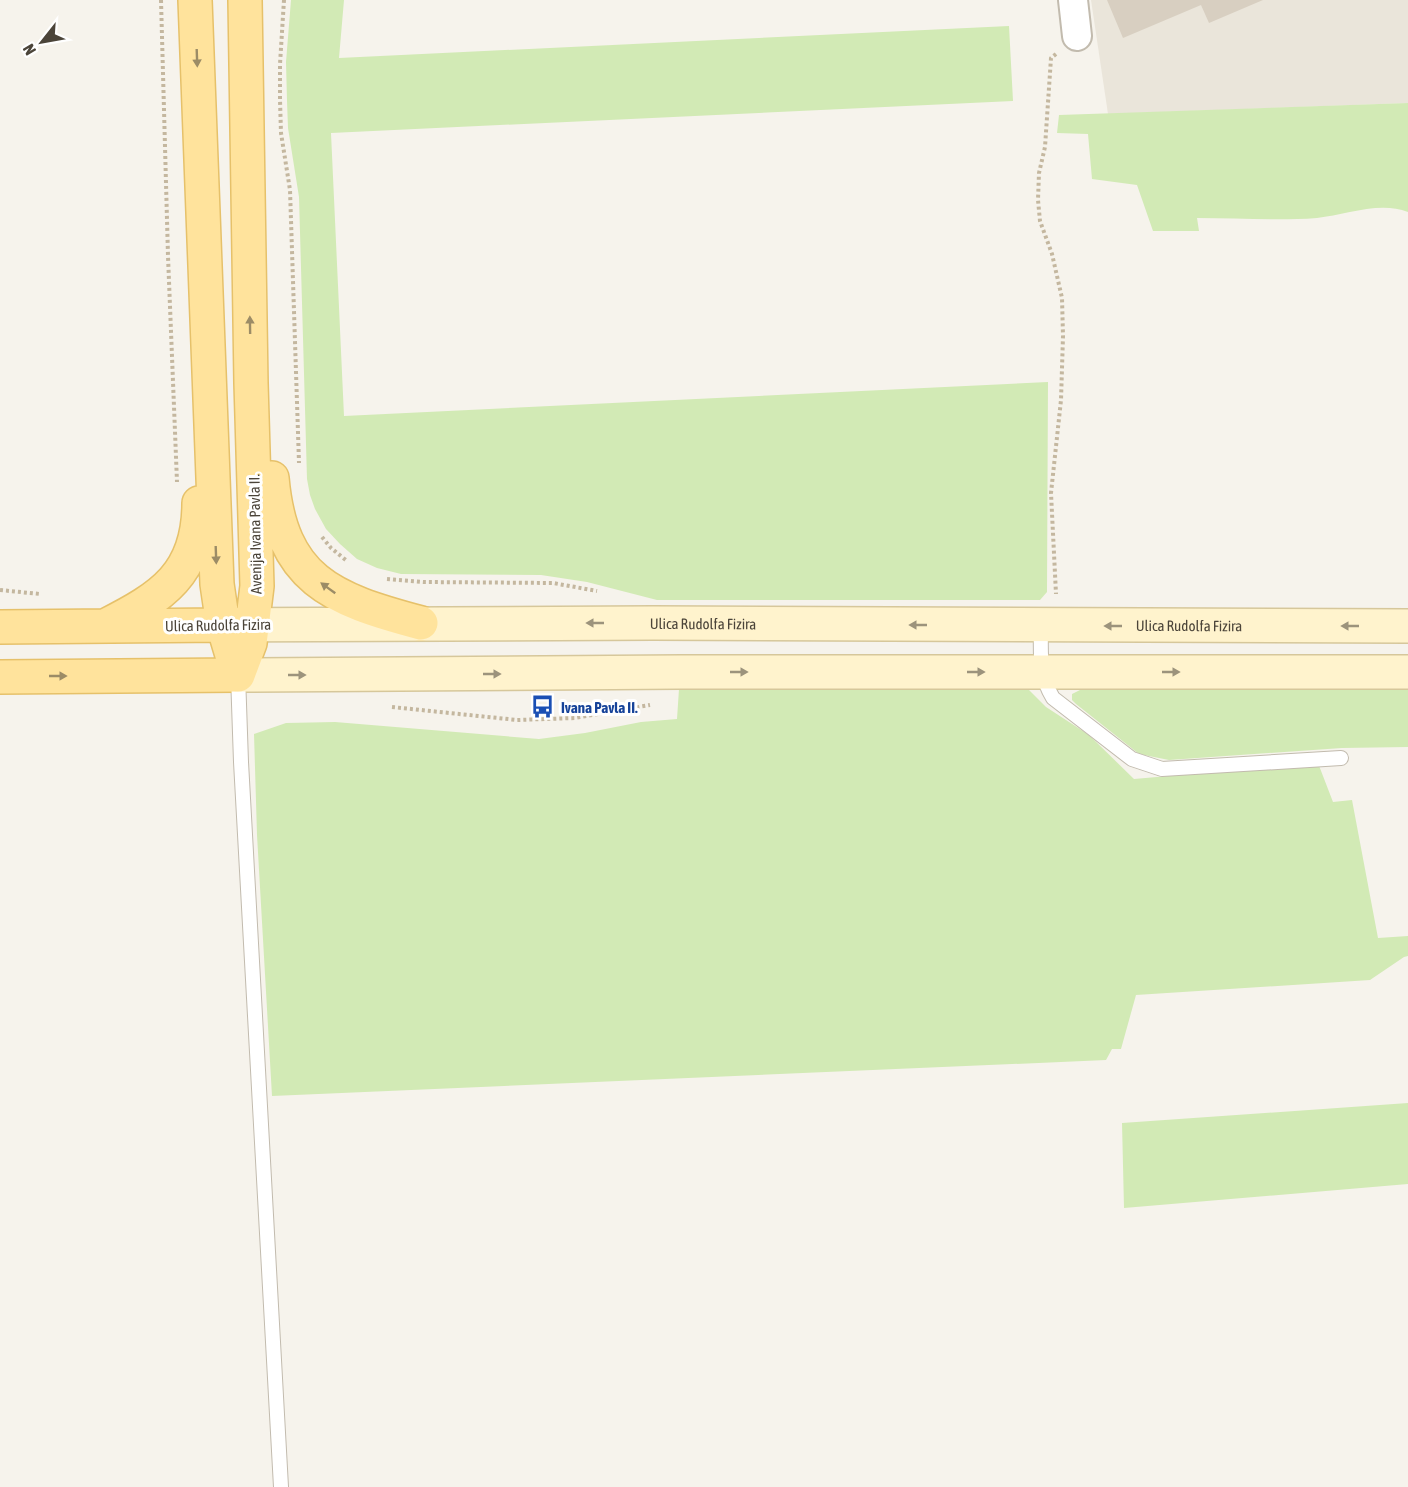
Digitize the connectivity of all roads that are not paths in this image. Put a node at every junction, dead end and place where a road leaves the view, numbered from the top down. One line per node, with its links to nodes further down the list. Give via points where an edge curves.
1 (195, 0): 6 (main road, Avenija Ivana Pavla II., one-way to 6)
2 (245, 0): 5 (main road, Avenija Ivana Pavla II., one-way to 2)
3 (1073, 0): 4 (street)
4 (1077, 36)
5 (251, 383): 7 (main road, one-way to 5, via 337,595 299,562 278,519 267,437); 8 (main road, Avenija Ivana Pavla II., via 257,586)
6 (210, 413): 8 (main road, Avenija Ivana Pavla II., one-way to 8, via 217,584); 9 (main road, via 201,450 197,531 187,562 160,595)
7 (421, 623): 8 (main road, Ulica Rudolfa Fizira); 10 (main road, Ulica Rudolfa Fizira, one-way to 7)
8 (238, 625): 9 (main road, Ulica Rudolfa Fizira); 15 (main road, Avenija Ivana Pavla II., via 250,643)
9 (105, 626): 12 (main road, Ulica Rudolfa Fizira)
10 (1041, 626): 11 (main road, Ulica Rudolfa Fizira, one-way to 10); 13 (lane)
11 (1408, 626)
12 (0, 627)
13 (1041, 672): 14 (main road, one-way to 14); 15 (main road, one-way to 13); 17 (lane, via 1053,698 1064,708 1132,759 1148,765 1162,769)
14 (1408, 672)
15 (238, 675): 16 (main road, one-way to 15); 18 (lane)
16 (0, 677)
17 (1341, 758)
18 (281, 1487)

